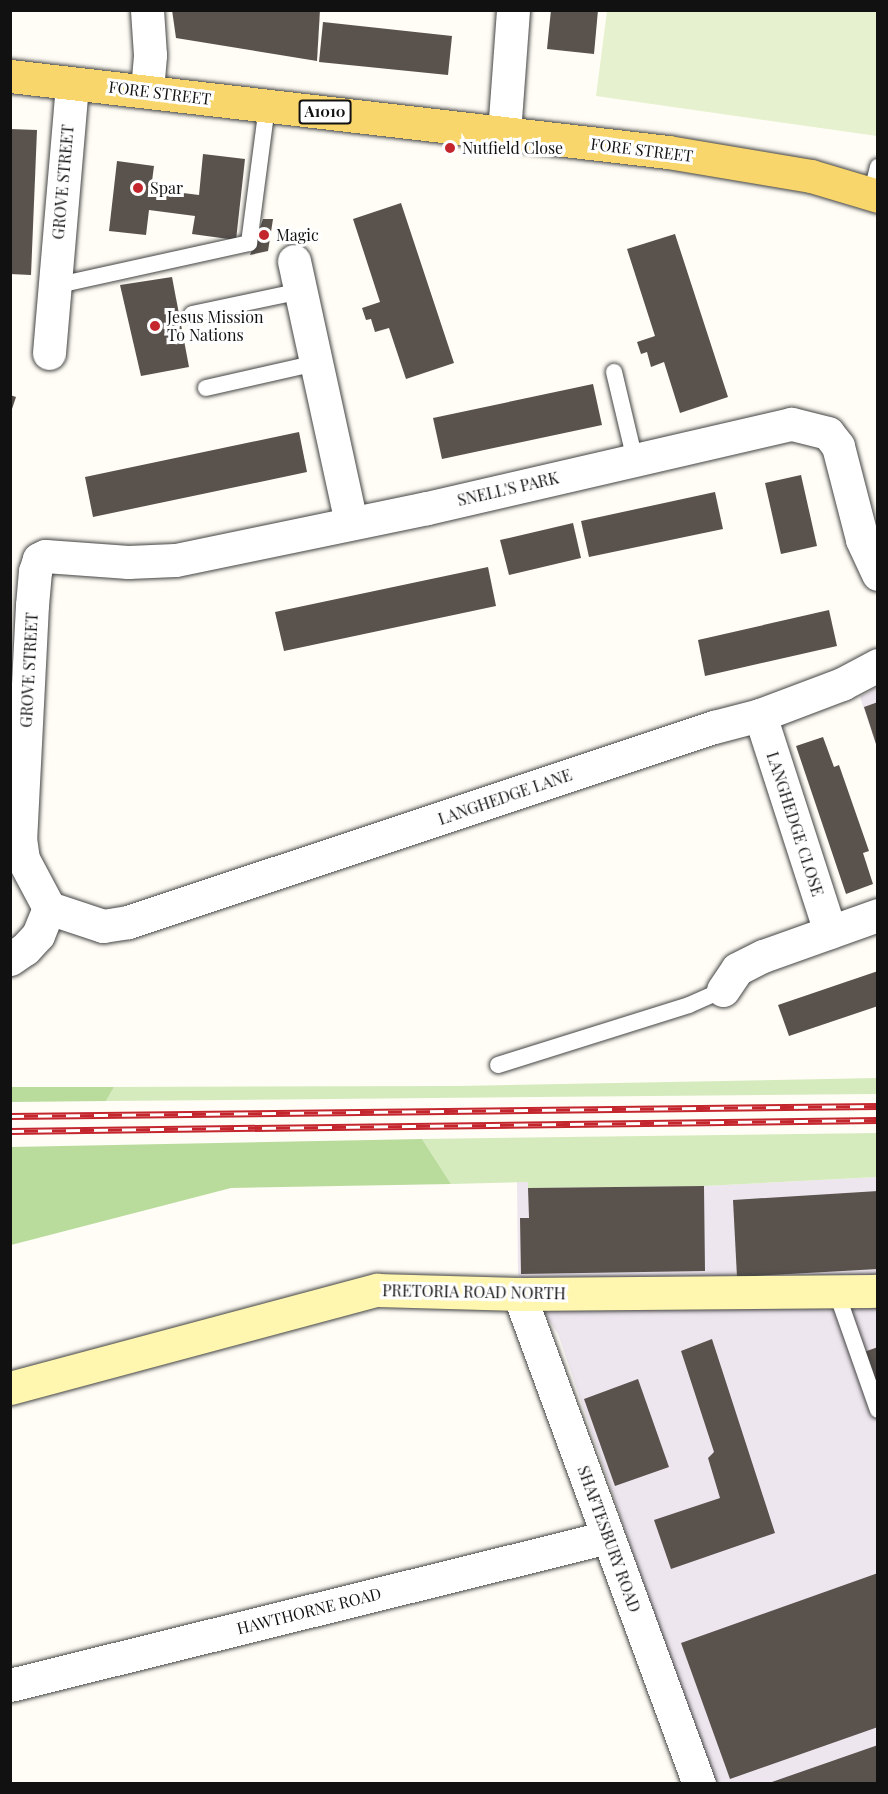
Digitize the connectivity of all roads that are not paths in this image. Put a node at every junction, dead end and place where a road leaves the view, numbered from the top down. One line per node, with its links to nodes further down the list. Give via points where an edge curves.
1 (147, 10): 5 (street)
2 (513, 10): 7 (street)
3 (10, 76): 4 (main road, FORE STREET / A1010)
4 (72, 84): 5 (main road, FORE STREET / A1010); 10 (street, GROVE STREET)
5 (147, 90): 6 (main road, FORE STREET / A1010)
6 (267, 106): 7 (main road, FORE STREET / A1010); 10 (lane, via 249,243)
7 (504, 133): 8 (main road, FORE STREET / A1010, via 668,152)
8 (875, 186)
9 (297, 276): 11 (lane); 13 (street)
10 (54, 286): 12 (street, GROVE STREET)
11 (192, 314)
12 (49, 352)
13 (316, 363): 15 (lane); 17 (street)
14 (614, 372): 16 (lane)
15 (206, 388)
16 (635, 460): 17 (street, SNELL'S PARK); 19 (street, SNELL'S PARK, via 792,424 828,433 838,446 862,539)
17 (351, 523): 18 (street, SNELL'S PARK, via 175,560 128,562 50,554)
18 (39, 560): 22 (street, GROVE STREET, via 32,605 20,838 23,859)
19 (878, 574)
20 (878, 665): 21 (street, LANGHEDGE LANE, via 842,684)
21 (760, 715): 22 (street, LANGHEDGE LANE, via 128,922 103,926); 24 (street, LANGHEDGE CLOSE)
22 (49, 908): 25 (street, via 38,934 25,950)
23 (878, 915): 24 (street)
24 (830, 932): 26 (street, via 737,969)
25 (10, 959)
26 (723, 990): 27 (lane, via 689,1005)
27 (498, 1065)
28 (836, 1291): 29 (street, PRETORIA ROAD NORTH); 30 (street, PRETORIA ROAD NORTH); 32 (lane)
29 (878, 1291)
30 (519, 1294): 31 (street, PRETORIA ROAD NORTH, via 377,1290); 33 (street, SHAFTESBURY ROAD)
31 (10, 1388)
32 (878, 1410)
33 (608, 1536): 34 (street, HAWTHORNE ROAD); 35 (street, SHAFTESBURY ROAD)
34 (10, 1685)
35 (690, 1781)

